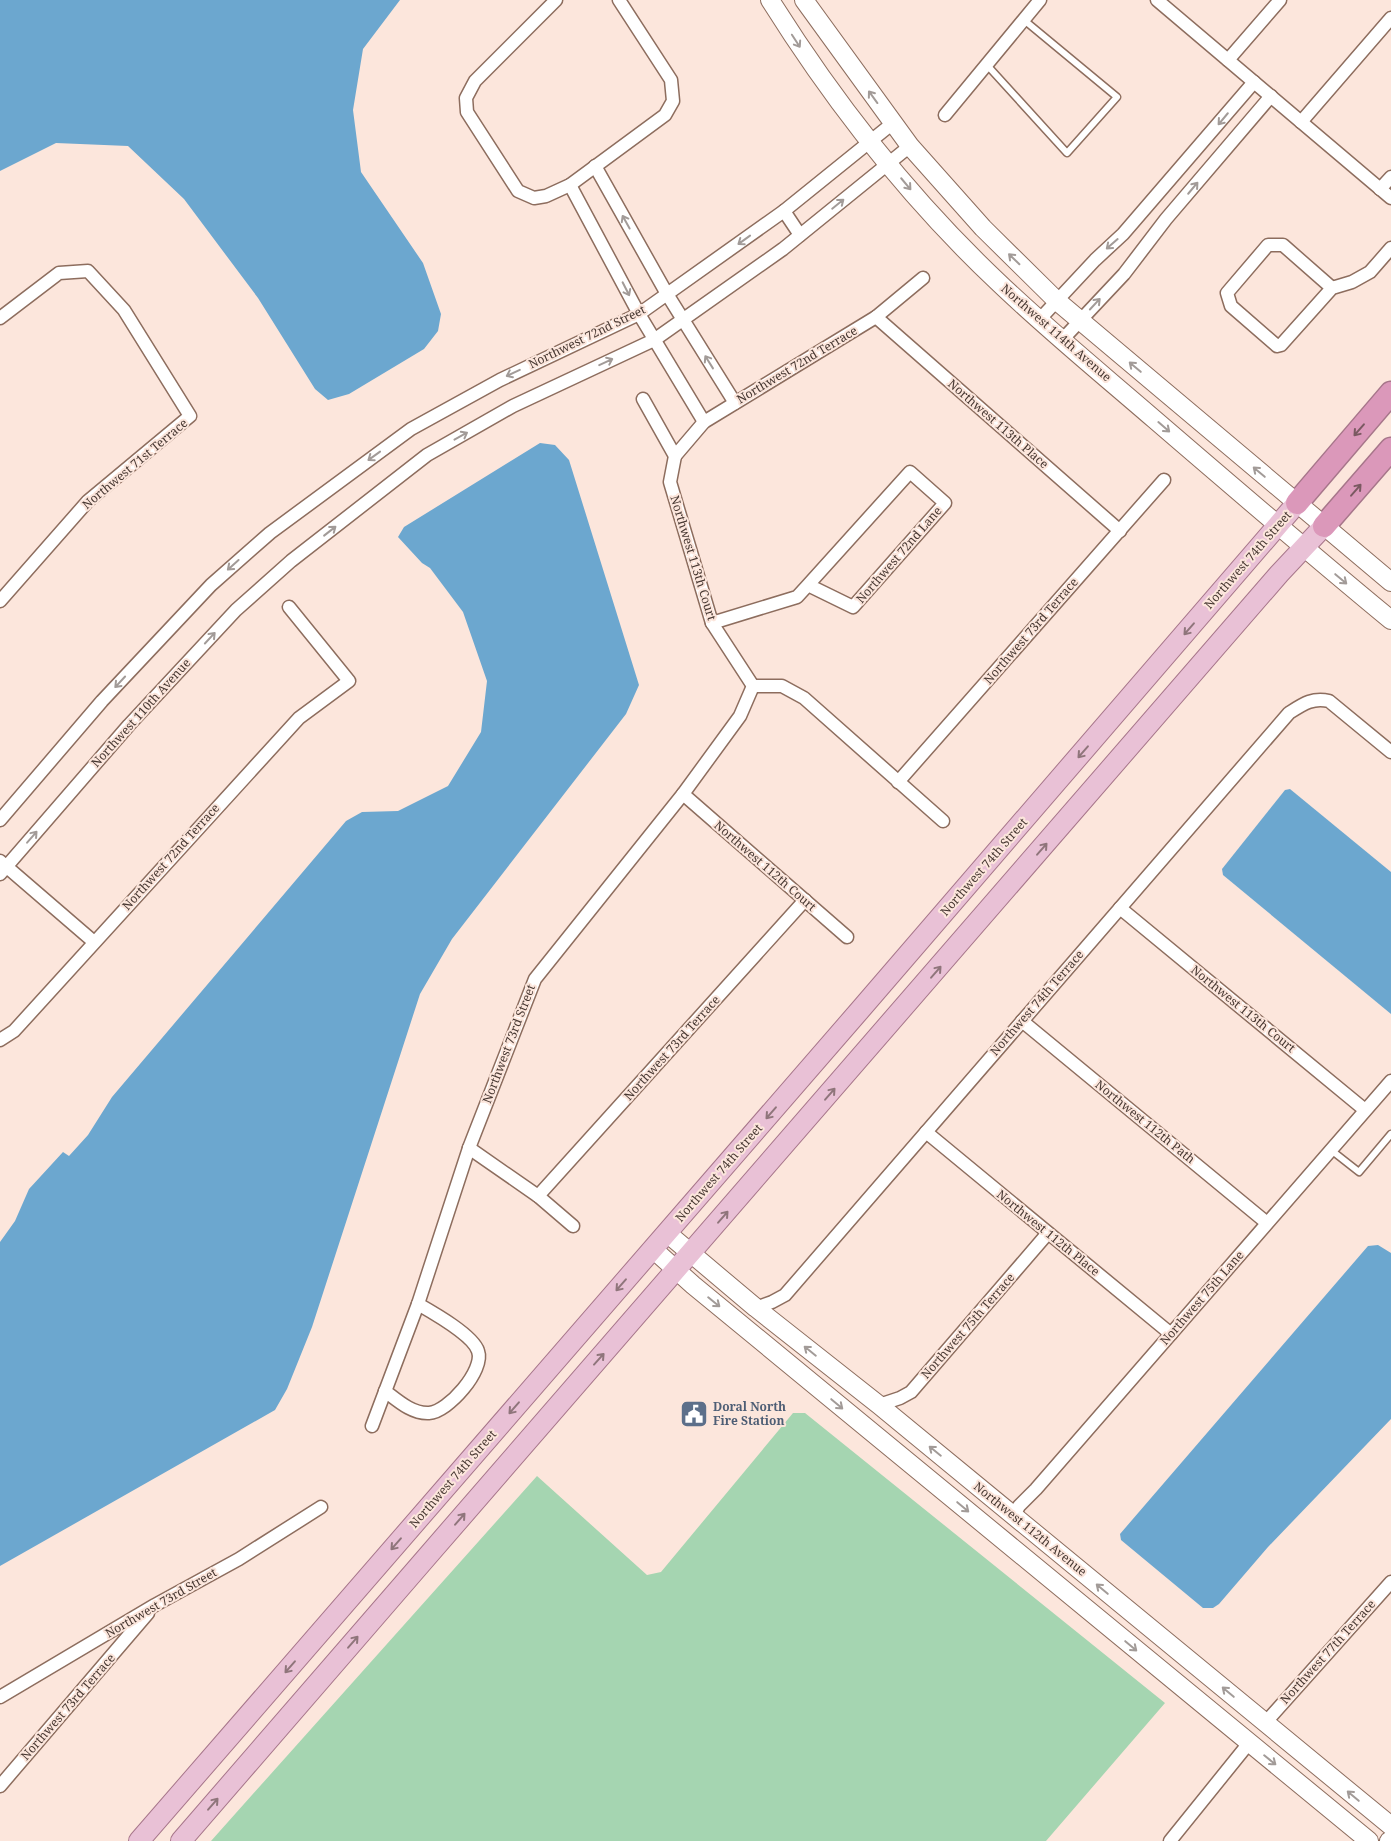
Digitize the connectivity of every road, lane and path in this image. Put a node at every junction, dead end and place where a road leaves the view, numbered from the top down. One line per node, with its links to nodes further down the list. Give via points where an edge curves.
1 (556, 0): 22 (street, via 475,81 466,98 467,112 518,191 534,198)
2 (619, 0): 20 (street, via 671,80 674,101 665,115)
3 (770, 0): 17 (street, Northwest 114th Avenue, one-way to 17, via 799,46)
4 (804, 0): 16 (street, Northwest 114th Avenue, one-way to 4)
5 (1040, 0): 9 (street)
6 (1157, 0): 10 (street)
7 (1280, 0): 10 (street)
8 (1391, 18): 15 (street)
9 (1024, 20): 11 (street); 11 (lane, via 1117,97 1068,153)
10 (1228, 60): 12 (street)
11 (986, 64): 14 (street)
12 (1254, 82): 13 (street); 31 (street, one-way to 31, via 1123,234)
13 (1271, 96): 15 (street); 37 (street, one-way to 13, via 1124,274)
14 (945, 115)
15 (1301, 122): 23 (street)
16 (893, 123): 17 (street, Northwest 72nd Street); 18 (street, Northwest 114th Avenue)
17 (870, 142): 19 (street, Northwest 114th Avenue); 25 (street, Northwest 72nd Street)
18 (910, 146): 19 (street); 31 (street, Northwest 114th Avenue, one-way to 18, via 983,228)
19 (888, 164): 26 (street, one-way to 19); 36 (street, Northwest 114th Avenue, one-way to 36, via 964,248)
20 (595, 166): 22 (street); 30 (street, one-way to 20)
21 (1391, 177): 23 (street)
22 (570, 184): 32 (street, one-way to 32)
23 (1380, 190): 24 (street)
24 (1391, 198)
25 (784, 212): 26 (street); 30 (street, Northwest 72nd Street, one-way to 30)
26 (800, 235): 35 (street)
27 (1391, 248): 29 (street, via 1370,272)
28 (923, 278): 33 (street, Northwest 72nd Terrace)
29 (1332, 288): 29 (street, via 1283,246 1268,245 1227,293 1231,306 1281,346)
30 (667, 294): 32 (street, Northwest 72nd Street); 35 (street)
31 (1057, 300): 36 (street); 37 (street, Northwest 114th Avenue)
32 (639, 314): 38 (street); 62 (street, Northwest 72nd Street, one-way to 62, via 500,380 411,429 270,533 211,585 102,701)
33 (876, 317): 42 (street, Northwest 72nd Terrace); 50 (street, Northwest 113th Place)
34 (0, 318): 54 (street, Northwest 71st Terrace, via 58,273 88,271 124,310 190,416 88,501)
35 (683, 320): 38 (street); 42 (street, one-way to 35)
36 (1039, 320): 39 (street, Northwest 114th Avenue)
37 (1080, 321): 39 (street); 47 (street, Northwest 114th Avenue, one-way to 37)
38 (654, 340): 43 (street); 64 (street, Northwest 110th Avenue, one-way to 38, via 236,610 291,561 427,454 513,406)
39 (1062, 340): 48 (street, Northwest 114th Avenue, one-way to 48)
40 (1391, 393): 47 (highway, one-way to 47)
41 (642, 399): 45 (street)
42 (735, 403): 43 (street, Northwest 72nd Terrace)
43 (704, 422): 45 (street, Northwest 72nd Terrace)
44 (1391, 449): 49 (highway, one-way to 44)
45 (675, 456): 57 (street, Northwest 113th Court, via 670,482)
46 (1164, 480): 50 (street, Northwest 73rd Terrace)
47 (1297, 503): 48 (main road, Northwest 74th Street); 49 (street, Northwest 114th Avenue)
48 (1278, 525): 51 (street, Northwest 114th Avenue); 81 (main road, Northwest 74th Street, one-way to 81)
49 (1324, 526): 51 (main road); 52 (street, Northwest 114th Avenue)
50 (1120, 531): 60 (street, Northwest 73rd Terrace)
51 (1304, 548): 56 (street, Northwest 114th Avenue, one-way to 56); 84 (main road, one-way to 51)
52 (1391, 582)
53 (808, 585): 53 (street, Northwest 72nd Lane, via 910,472 945,503 853,607); 57 (street, Northwest 72nd Lane, via 797,597)
54 (0, 601)
55 (289, 607): 68 (street, Northwest 72nd Terrace, via 349,681 299,718)
56 (1391, 620)
57 (712, 623): 58 (street, Northwest 113th Court)
58 (753, 686): 60 (street, via 782,686 804,698); 61 (street, Northwest 73rd Street, via 740,716)
59 (1391, 752): 66 (street, Northwest 74th Terrace, via 1329,701 1318,698 1307,702 1289,713)
60 (898, 782): 63 (street)
61 (683, 794): 65 (street, Northwest 112th Court); 76 (street, Northwest 73rd Street, via 534,979)
62 (0, 820)
63 (943, 821)
64 (2, 867): 68 (street)
65 (804, 900): 67 (street, Northwest 112th Court); 78 (street, Northwest 73rd Terrace)
66 (1120, 908): 69 (street, Northwest 74th Terrace); 73 (street, Northwest 113th Court)
67 (847, 937)
68 (94, 942): 70 (street, Northwest 72nd Terrace, via 14,1031)
69 (1022, 1021): 74 (street, Northwest 74th Terrace); 79 (street, Northwest 112th Path)
70 (4, 1037): 71 (lane)
71 (0, 1046)
72 (1391, 1081): 73 (street, Northwest 75th Lane)
73 (1365, 1110): 77 (street, Northwest 75th Lane)
74 (926, 1132): 82 (street, Northwest 112th Place); 87 (street, Northwest 74th Terrace, via 786,1293)
75 (1391, 1134): 77 (lane, via 1359,1172)
76 (469, 1148): 78 (street); 86 (street, Northwest 73rd Street)
77 (1331, 1150): 79 (street, Northwest 75th Lane)
78 (538, 1196): 80 (street)
79 (1267, 1223): 88 (street, Northwest 75th Lane)
80 (573, 1226)
81 (667, 1233): 83 (main road, Northwest 74th Street); 84 (street, Northwest 112th Avenue)
82 (1048, 1233): 88 (street, Northwest 112th Place); 90 (street, Northwest 75th Terrace, via 911,1392)
83 (653, 1249): 85 (street, Northwest 112th Avenue); 102 (main road, Northwest 74th Street, one-way to 102)
84 (691, 1254): 85 (main road); 87 (street, Northwest 112th Avenue)
85 (677, 1271): 94 (street, Northwest 112th Avenue, one-way to 94); 103 (main road, one-way to 85)
86 (418, 1304): 89 (street, Northwest 73rd Street); 89 (street, via 473,1342 479,1352 477,1368 460,1393 430,1413 408,1407)
87 (756, 1308): 90 (street, Northwest 112th Avenue, one-way to 87)
88 (1171, 1334): 93 (street, Northwest 75th Lane)
89 (385, 1391): 91 (street, Northwest 73rd Street)
90 (879, 1404): 93 (street, Northwest 112th Avenue, one-way to 90)
91 (372, 1426)
92 (321, 1507): 96 (street, Northwest 73rd Street, via 239,1558)
93 (1014, 1515): 94 (street, via 1010,1534); 98 (street, Northwest 112th Avenue, one-way to 93)
94 (1012, 1548): 99 (street, Northwest 112th Avenue, one-way to 99)
95 (1391, 1582): 98 (street, Northwest 77th Terrace)
96 (155, 1604): 97 (street, Northwest 73rd Street); 100 (street, Northwest 73rd Terrace)
97 (0, 1697)
98 (1265, 1723): 101 (street, Northwest 112th Avenue, one-way to 98)
99 (1249, 1744): 104 (street); 105 (street, Northwest 112th Avenue, one-way to 105)
100 (0, 1786)
101 (1391, 1826)
102 (139, 1841)
103 (181, 1841)
104 (1170, 1841)
105 (1369, 1841)

